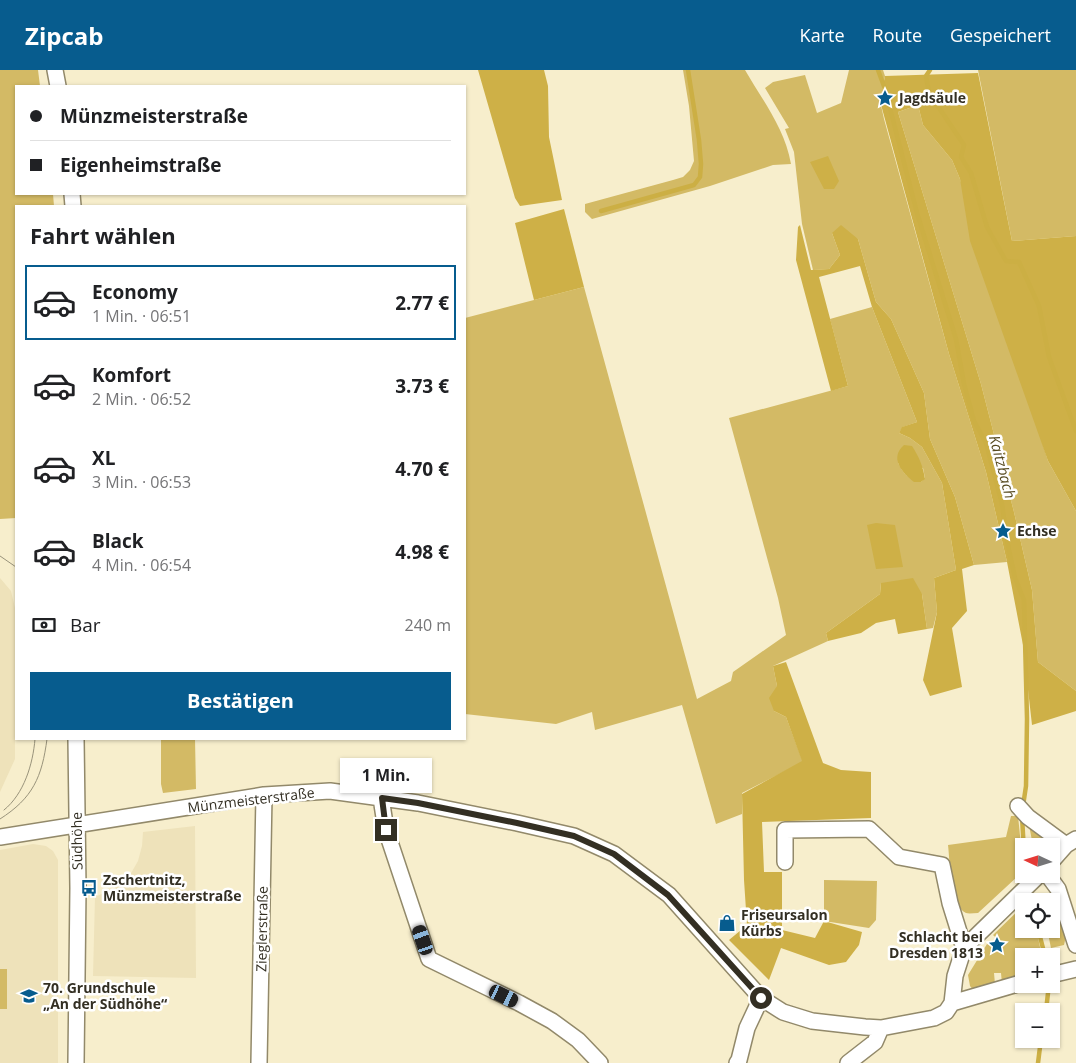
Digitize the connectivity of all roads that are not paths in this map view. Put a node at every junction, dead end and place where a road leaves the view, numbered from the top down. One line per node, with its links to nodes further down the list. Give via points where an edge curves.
1 (55, 70): 2 (street)
2 (58, 85)
3 (76, 740): 7 (street, Südhöhe)
4 (264, 795): 5 (street, Münzmeisterstraße, via 330,790); 7 (street, Münzmeisterstraße); 23 (street, Zieglerstraße)
5 (382, 798): 19 (street, Münzmeisterstraße, via 574,836 614,854 668,895); 24 (street, via 386,830 429,959 552,1021 578,1040)
6 (1023, 810): 9 (street)
7 (77, 825): 8 (street, Münzmeisterstraße); 22 (street, Südhöhe)
8 (0, 837)
9 (1071, 842): 10 (street)
10 (1060, 853)
11 (785, 862): 15 (street, via 785,830 869,829 899,857 942,865)
12 (1031, 883): 15 (street)
13 (1050, 883): 14 (street, via 1058,889)
14 (1076, 945)
15 (964, 948): 20 (street, via 955,976)
16 (1076, 969): 17 (street)
17 (1060, 973)
18 (1015, 985): 20 (street)
19 (761, 998): 21 (street, Münzmeisterstraße, via 783,1012 812,1021); 25 (street)
20 (952, 1003): 21 (street, Münzmeisterstraße, via 946,1012 934,1018)
21 (881, 1028): 26 (street, via 875,1042)
22 (76, 1063)
23 (259, 1063)
24 (600, 1063)
25 (736, 1063)
26 (848, 1063)

